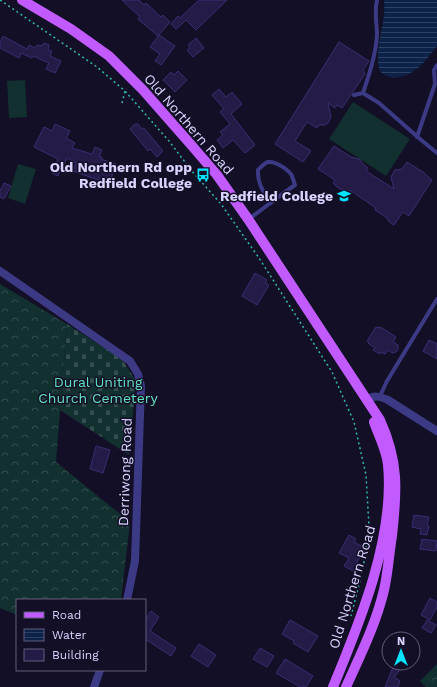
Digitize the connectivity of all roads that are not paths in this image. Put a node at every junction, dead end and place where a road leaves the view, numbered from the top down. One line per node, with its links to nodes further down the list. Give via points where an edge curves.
1 (22, 0): 9 (main road, Old Northern Road, via 71,29 119,66 217,175)
2 (377, 0): 4 (lane, via 375,50)
3 (437, 65): 6 (lane, via 434,70 435,84)
4 (363, 93): 5 (lane); 6 (lane, via 379,103)
5 (354, 95)
6 (417, 137): 7 (lane)
7 (437, 153)
8 (271, 203): 8 (lane, via 260,187 258,177 258,170 269,162 276,163 289,172 295,185); 9 (lane)
9 (248, 219): 13 (main road, Old Northern Road)
10 (0, 271): 15 (street, Derriwong Road, via 130,361 138,374 141,386 135,561)
11 (437, 299): 12 (lane, via 386,381)
12 (380, 396): 13 (street); 14 (street)
13 (366, 400): 18 (main road, Old Northern Road, via 388,464 388,511 370,585); 19 (main road, Old Northern Road, via 380,420 389,442 395,470 395,509 384,590 366,642)
14 (437, 431)
15 (127, 599)
16 (100, 671): 17 (street)
17 (94, 687)
18 (333, 687)
19 (346, 687)

